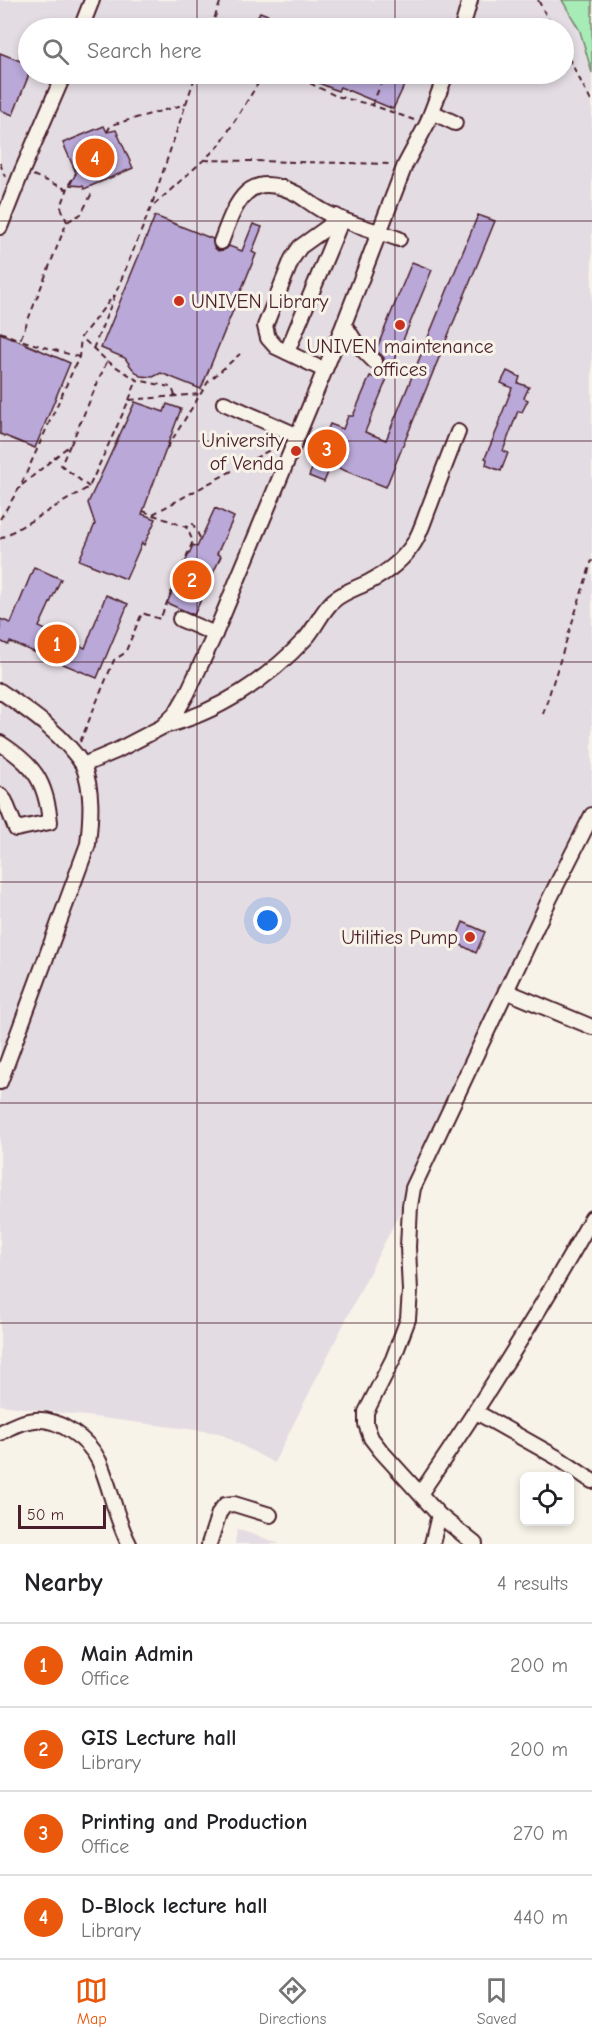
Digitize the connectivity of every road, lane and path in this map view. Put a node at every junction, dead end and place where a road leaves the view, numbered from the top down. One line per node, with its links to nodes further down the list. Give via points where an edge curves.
1 (92, 0): 5 (street)
2 (221, 0): 6 (path)
3 (470, 0): 7 (street)
4 (538, 0): 8 (path)
5 (85, 18)
6 (215, 18)
7 (465, 18)
8 (548, 18)
9 (574, 68): 16 (path)
10 (60, 84): 24 (street)
11 (193, 84): 17 (path)
12 (258, 84): 22 (path, via 219,147)
13 (311, 84): 18 (path, via 336,96)
14 (381, 84): 18 (path)
15 (442, 84): 19 (street)
16 (592, 103)
17 (186, 104): 21 (path, via 111,125); 28 (path)
18 (372, 105): 19 (path)
19 (430, 118): 20 (street); 23 (street)
20 (455, 123)
21 (107, 132)
22 (204, 160): 23 (path); 28 (path)
23 (405, 165): 32 (street)
24 (22, 171): 26 (path, via 66,189); 31 (street)
25 (76, 173): 26 (path)
26 (70, 182): 30 (path, via 61,207)
27 (92, 193): 30 (path, via 81,214)
28 (152, 207): 35 (path)
29 (339, 218): 32 (street); 34 (street, via 295,193 261,185 246,192 233,210); 41 (street); 41 (street, via 296,253 265,326 272,343)
30 (66, 222): 39 (path)
31 (0, 227)
32 (379, 231): 33 (street); 36 (street)
33 (399, 239)
34 (221, 242)
35 (119, 291): 38 (path); 40 (path)
36 (344, 324): 45 (street, via 356,344); 46 (street)
37 (0, 332): 39 (path)
38 (81, 338): 40 (path); 43 (path)
39 (20, 340): 43 (path)
40 (93, 349): 44 (path)
41 (287, 352): 46 (street)
42 (240, 354): 48 (path)
43 (78, 357): 56 (path)
44 (107, 361): 47 (path); 54 (path)
45 (375, 362)
46 (324, 370): 53 (street)
47 (137, 380): 49 (path, via 170,387); 50 (path)
48 (200, 394): 49 (path); 55 (path)
49 (175, 396): 50 (path)
50 (129, 400): 57 (path)
51 (224, 403): 53 (street)
52 (458, 432): 69 (street, via 422,526 404,555 369,582 333,601 309,635 276,668 224,702)
53 (296, 435): 59 (path); 66 (street)
54 (71, 444): 56 (path); 57 (path, via 62,465)
55 (167, 448)
56 (20, 487): 60 (path)
57 (89, 487): 63 (path)
58 (143, 511): 59 (path)
59 (153, 514): 61 (path)
60 (0, 519)
61 (186, 527): 62 (path, via 193,524); 71 (path, via 193,541 160,619 142,613 125,654 114,660)
62 (200, 538)
63 (0, 539)
64 (592, 560): 68 (path)
65 (180, 619): 66 (street)
66 (215, 634): 69 (street, via 187,694)
67 (2, 698): 71 (street, via 53,731)
68 (543, 714)
69 (162, 727): 71 (street, via 116,752)
70 (0, 743): 72 (street, via 22,757 38,775 49,804 50,822 16,829)
71 (80, 759): 76 (street, via 90,783 88,844)
72 (0, 795)
73 (592, 815): 74 (street)
74 (506, 991): 75 (street); 81 (street, via 413,1188 408,1238 408,1319 366,1412 371,1438)
75 (592, 1027)
76 (0, 1082)
77 (592, 1218): 78 (street)
78 (476, 1412): 80 (street); 81 (street)
79 (0, 1433): 84 (street, via 37,1419 61,1425 88,1445 98,1458)
80 (592, 1481)
81 (420, 1494): 83 (street)
82 (270, 1515): 85 (street, via 225,1505)
83 (439, 1515): 86 (street); 87 (street)
84 (129, 1544)
85 (209, 1544)
86 (432, 1544)
87 (475, 1544)

